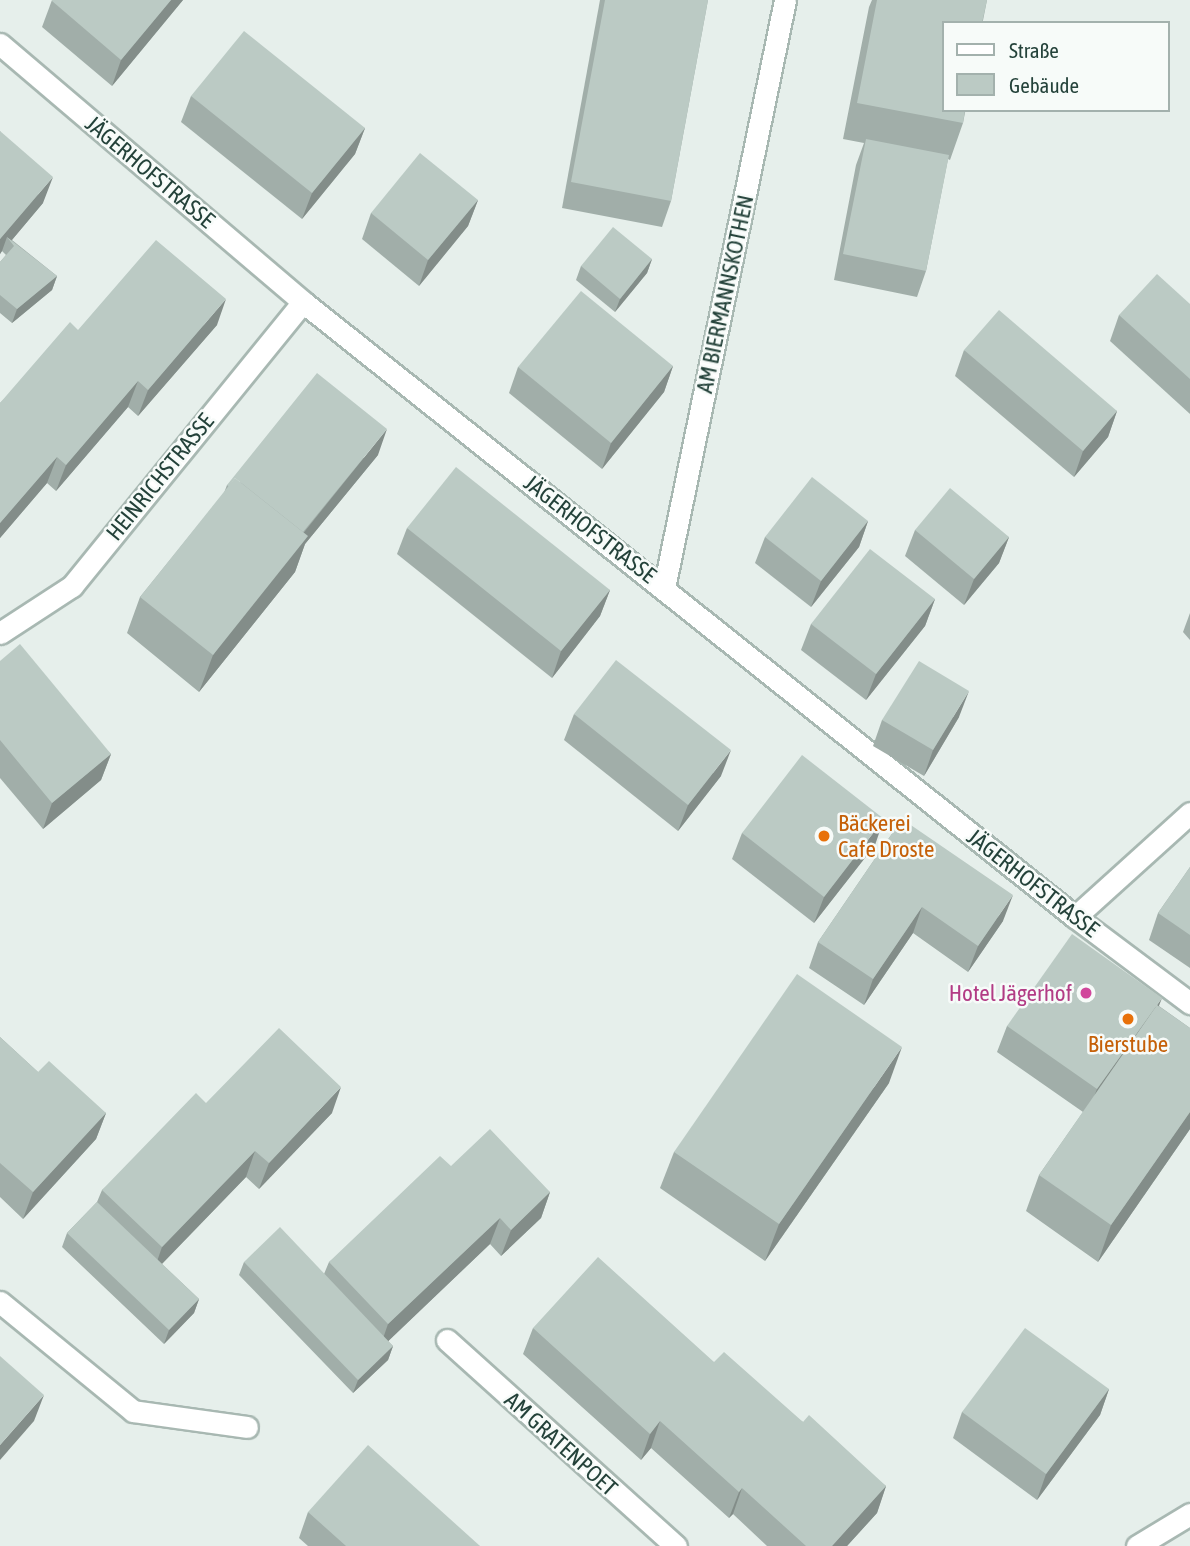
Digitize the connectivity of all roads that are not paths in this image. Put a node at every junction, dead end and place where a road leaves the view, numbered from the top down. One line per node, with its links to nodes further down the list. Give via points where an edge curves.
1 (785, 0): 4 (street, AM BIERMANNSKOTHEN)
2 (0, 44): 3 (street, JÄGERHOFSTRASSE)
3 (303, 302): 4 (street, JÄGERHOFSTRASSE); 5 (street, HEINRICHSTRASSE, via 72,586)
4 (664, 588): 7 (street, JÄGERHOFSTRASSE)
5 (0, 633)
6 (1190, 813): 7 (street)
7 (1075, 917): 8 (street, JÄGERHOFSTRASSE)
8 (1190, 1003)
9 (0, 1302): 11 (street, via 133,1411)
10 (447, 1340): 13 (street, AM GRATENPOET)
11 (247, 1427)
12 (1190, 1514): 14 (street)
13 (676, 1546)
14 (1137, 1546)

